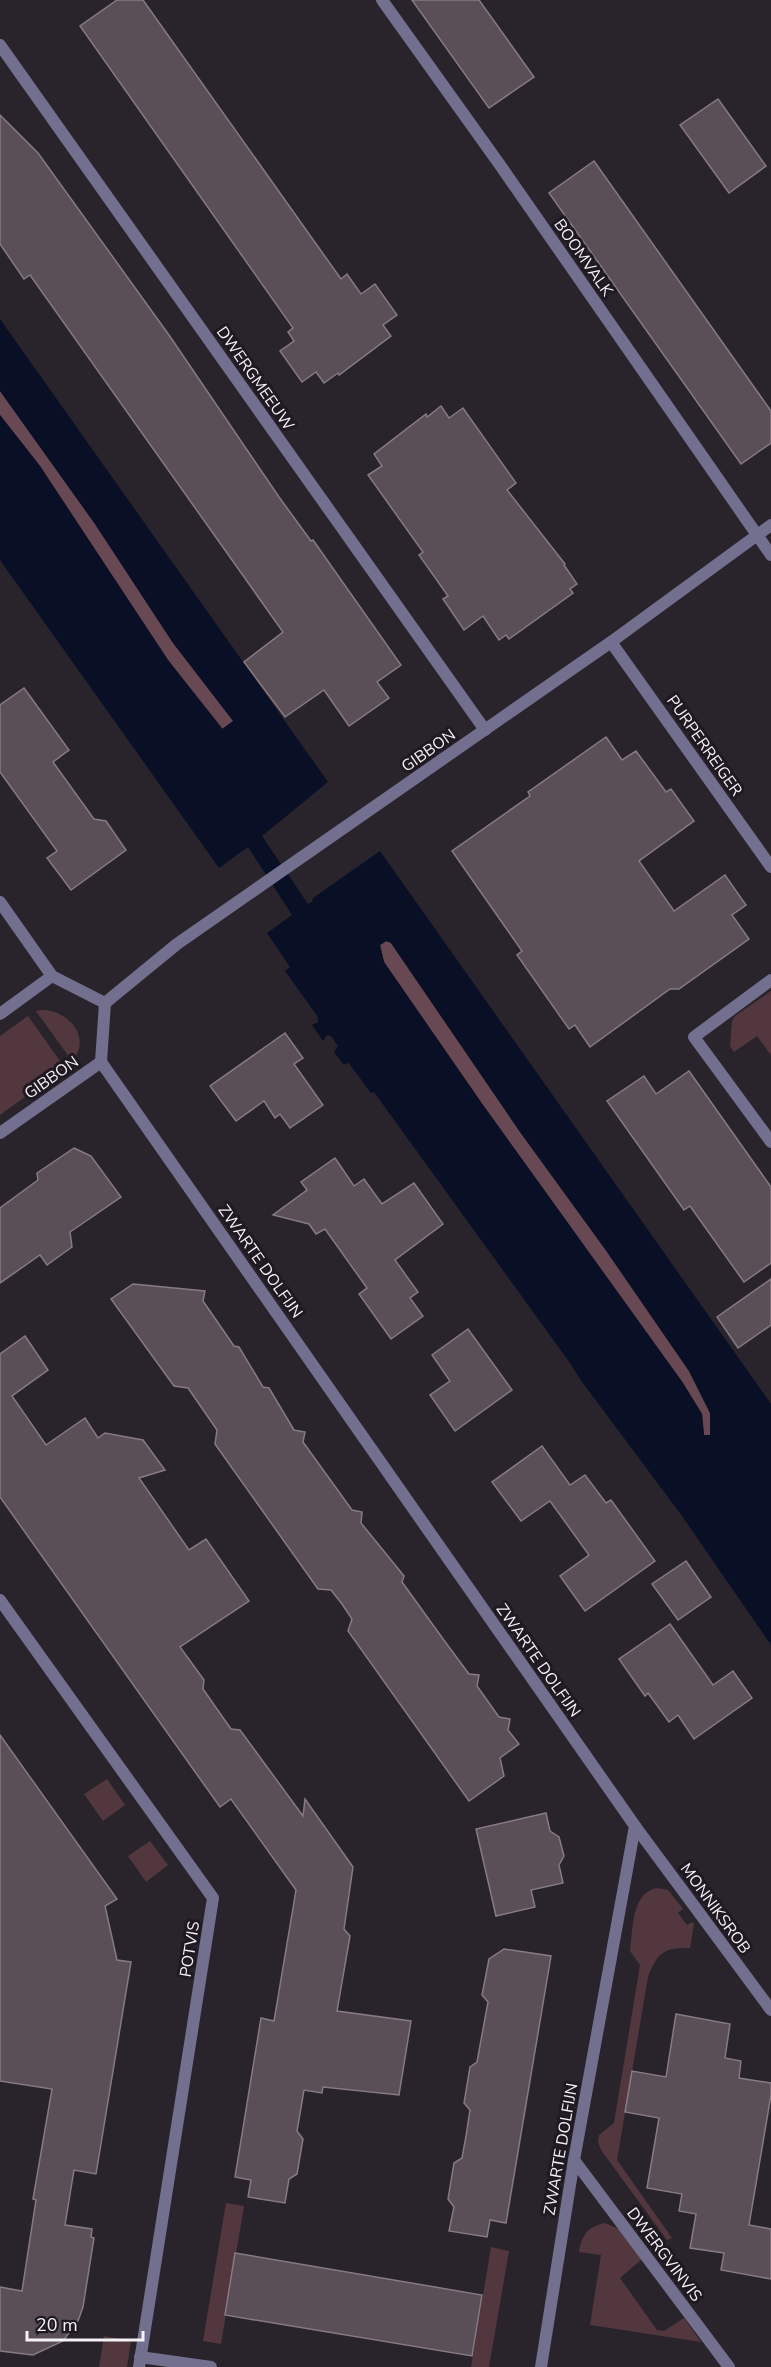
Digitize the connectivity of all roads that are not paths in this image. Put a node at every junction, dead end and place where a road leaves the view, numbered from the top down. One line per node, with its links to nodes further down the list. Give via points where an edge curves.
1 (382, 0): 4 (street, BOOMVALK)
2 (0, 45): 7 (street, DWERGMEEUW)
3 (771, 525): 4 (street, GIBBON)
4 (757, 535): 5 (street, BOOMVALK); 6 (street, GIBBON)
5 (771, 555)
6 (611, 642): 7 (street, GIBBON); 8 (street, PURPERREIGER)
7 (485, 730): 12 (street, GIBBON, via 177,944)
8 (771, 867)
9 (0, 902): 10 (street)
10 (52, 976): 12 (street); 13 (street)
11 (771, 980): 16 (street, via 694,1036)
12 (105, 1003): 14 (street, GIBBON)
13 (0, 1014)
14 (101, 1062): 15 (street, GIBBON); 18 (street, ZWARTE DOLFIJN)
15 (0, 1133)
16 (771, 1142)
17 (0, 1600): 21 (street, POTVIS, via 213,1898)
18 (635, 1826): 19 (street, MONNIKSROB); 20 (street, ZWARTE DOLFIJN)
19 (771, 2010)
20 (574, 2160): 23 (street, ZWARTE DOLFIJN); 24 (street, DWERGVINVIS)
21 (139, 2362): 22 (street)
22 (211, 2367)
23 (541, 2367)
24 (729, 2367)

